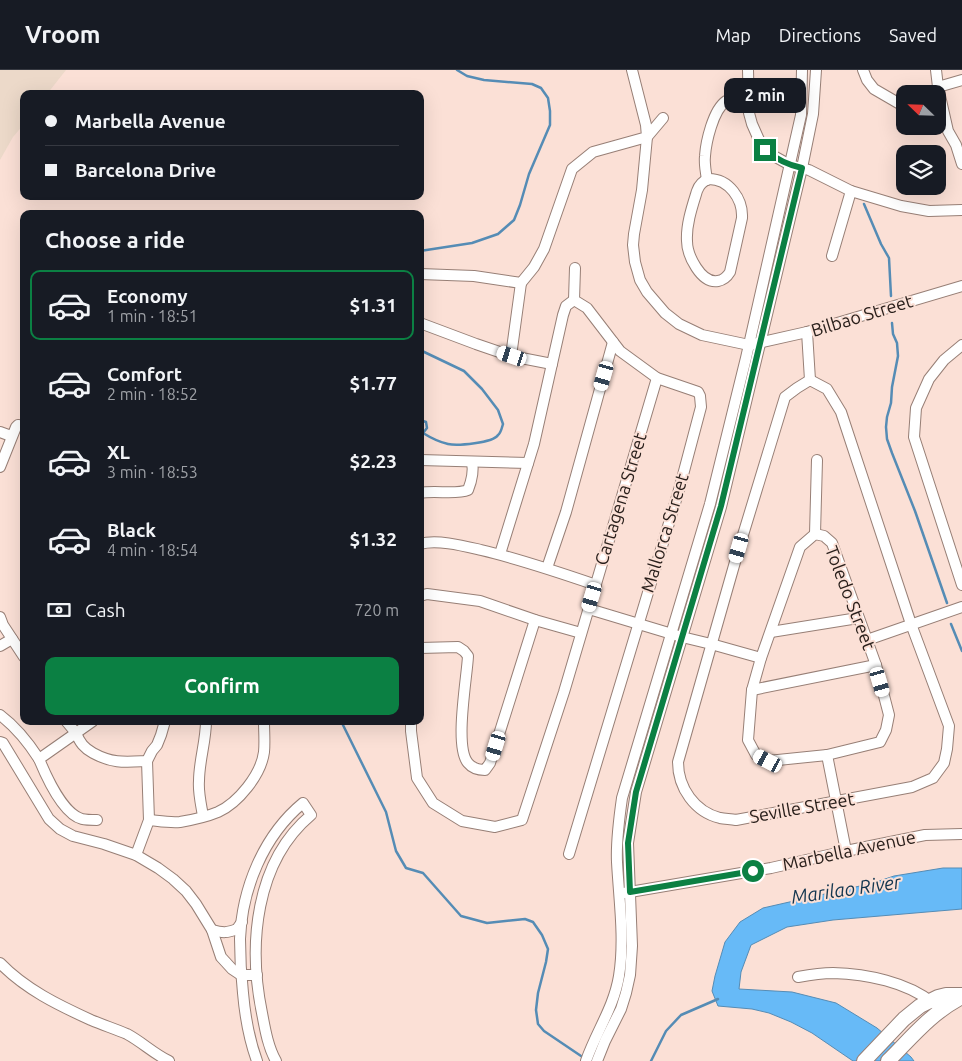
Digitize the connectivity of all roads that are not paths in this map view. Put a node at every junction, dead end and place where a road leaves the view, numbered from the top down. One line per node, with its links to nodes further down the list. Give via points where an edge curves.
1 (632, 70): 15 (street)
2 (748, 70): 10 (street)
3 (802, 70): 18 (street, via 801,115)
4 (816, 70): 19 (street, via 813,114)
5 (863, 70): 11 (street, via 874,89)
6 (936, 70): 8 (street)
7 (962, 80): 9 (street)
8 (938, 85)
9 (945, 85)
10 (748, 94): 18 (street, via 749,113 760,142 765,150); 20 (street, via 725,102 716,115 705,155)
11 (896, 102)
12 (663, 118): 15 (street)
13 (946, 123): 14 (street)
14 (948, 132): 16 (street)
15 (647, 137): 26 (street, via 593,152 572,169 544,249); 33 (street, via 633,245 640,280 656,304 679,324 702,335)
16 (959, 144): 17 (street)
17 (962, 164)
18 (790, 165): 19 (street); 33 (street)
19 (802, 168): 21 (street); 32 (street)
20 (708, 180): 20 (street, via 697,191 686,242 701,274 717,281 726,278 730,272 742,209 731,189 721,182)
21 (851, 191): 22 (street, via 901,206); 23 (street)
22 (962, 210)
23 (832, 256)
24 (575, 268): 28 (street)
25 (424, 274): 26 (street, via 474,276)
26 (521, 283): 35 (street)
27 (962, 286): 30 (street, Bilbao Street)
28 (574, 300): 31 (street, Mallorca Street, via 586,308); 36 (street, via 566,306)
29 (424, 324): 35 (street)
30 (807, 332): 32 (street, Bilbao Street); 38 (street)
31 (613, 342): 37 (street, Mallorca Street, via 620,351); 51 (street, via 566,512)
32 (761, 343): 33 (street, Bilbao Street); 65 (street, via 721,506)
33 (748, 345): 64 (street, via 710,504)
34 (962, 345): 53 (street, via 929,379 916,408 914,437)
35 (512, 356): 36 (street)
36 (552, 364): 45 (street)
37 (657, 378): 52 (street, Cartagena Street); 60 (street, Mallorca Street, via 698,392 702,407)
38 (810, 380): 61 (street, Seville Street, via 826,388 841,412); 68 (street, Seville Street, via 785,397)
39 (20, 425): 41 (street, via 16,426)
40 (0, 432): 41 (street)
41 (12, 436): 46 (street)
42 (424, 460): 44 (street)
43 (816, 460): 48 (street)
44 (472, 462): 45 (street); 47 (street, via 468,490)
45 (528, 463): 50 (street)
46 (0, 467)
47 (424, 492)
48 (815, 534): 58 (street, Toledo Street, via 832,543); 62 (street, Toledo Street, via 800,547)
49 (424, 542): 50 (street, via 456,544)
50 (500, 554): 51 (street)
51 (547, 568): 52 (street)
52 (596, 585): 56 (street, Cartagena Street)
53 (962, 585)
54 (424, 595): 59 (street, via 480,601)
55 (962, 607): 61 (street)
56 (588, 609): 60 (street); 63 (street, Cartagena Street)
57 (0, 617): 66 (street)
58 (858, 618): 62 (street); 67 (street, Toledo Street)
59 (535, 620): 63 (street); 70 (street, via 490,763 485,770 478,770 467,762 462,743 468,656 458,647)
60 (638, 624): 64 (street); 93 (street, Mallorca Street)
61 (911, 624): 67 (street); 87 (street, Seville Street, via 949,726 944,763 933,778 912,787)
62 (771, 632): 72 (street, Toledo Street)
63 (581, 633): 81 (street, Cartagena Street, via 522,820 495,827 462,821 433,803 418,778)
64 (671, 634): 65 (street); 95 (street, via 622,798 617,844)
65 (682, 638): 68 (street); 95 (street, via 636,792)
66 (12, 639): 69 (street); 71 (street)
67 (866, 640): 73 (street, Toledo Street)
68 (712, 644): 72 (street); 87 (street, Seville Street, via 678,762 685,792 694,804 720,818 736,820)
69 (0, 646)
70 (424, 648)
71 (20, 650)
72 (761, 658): 74 (street, Toledo Street)
73 (876, 665): 74 (street); 84 (street, Toledo Street, via 889,715 880,742)
74 (752, 690): 84 (street, Toledo Street, via 748,740 756,755 768,761)
75 (0, 715): 85 (street, via 28,742)
76 (69, 725): 82 (street)
77 (87, 725): 82 (street)
78 (164, 725): 86 (street)
79 (206, 725): 88 (street, via 199,781)
80 (264, 725): 88 (street, via 264,754 256,777 227,806)
81 (412, 725)
82 (76, 733): 85 (street); 86 (street, via 80,743 102,758 113,762)
83 (0, 742): 94 (street, via 49,819 60,829)
84 (827, 755): 87 (street)
85 (39, 759): 89 (street, via 64,807 82,819)
86 (147, 761): 90 (street)
87 (836, 802): 92 (street)
88 (203, 816): 90 (street, via 178,822)
89 (98, 820)
90 (149, 820): 94 (street)
91 (962, 834): 92 (street, Marbella Avenue, via 925,835)
92 (846, 851): 95 (street, Marbella Avenue, via 771,868)
93 (569, 854)
94 (136, 855): 97 (street, via 186,891)
95 (625, 893): 105 (street, via 630,968 626,993 621,1009)
96 (242, 921): 97 (street, via 237,929 226,933); 99 (street); 100 (street, via 250,883 263,853 280,827 303,803 311,814 282,848 264,889 257,931)
97 (212, 930): 99 (street, via 221,956)
98 (0, 963): 106 (street, via 30,989 127,1035)
99 (241, 975): 100 (street); 107 (street, via 249,1032)
100 (257, 975): 108 (street, via 265,1028)
101 (798, 976): 103 (street, via 858,975 893,982)
102 (962, 996): 103 (main road, via 946,995); 104 (main road)
103 (929, 1000): 104 (street); 111 (main road, via 913,1011)
104 (940, 1009): 112 (main road)
105 (598, 1043): 109 (street); 110 (street)
106 (169, 1061)
107 (257, 1061)
108 (276, 1061)
109 (586, 1061)
110 (597, 1061)
111 (864, 1061)
112 (888, 1061)

